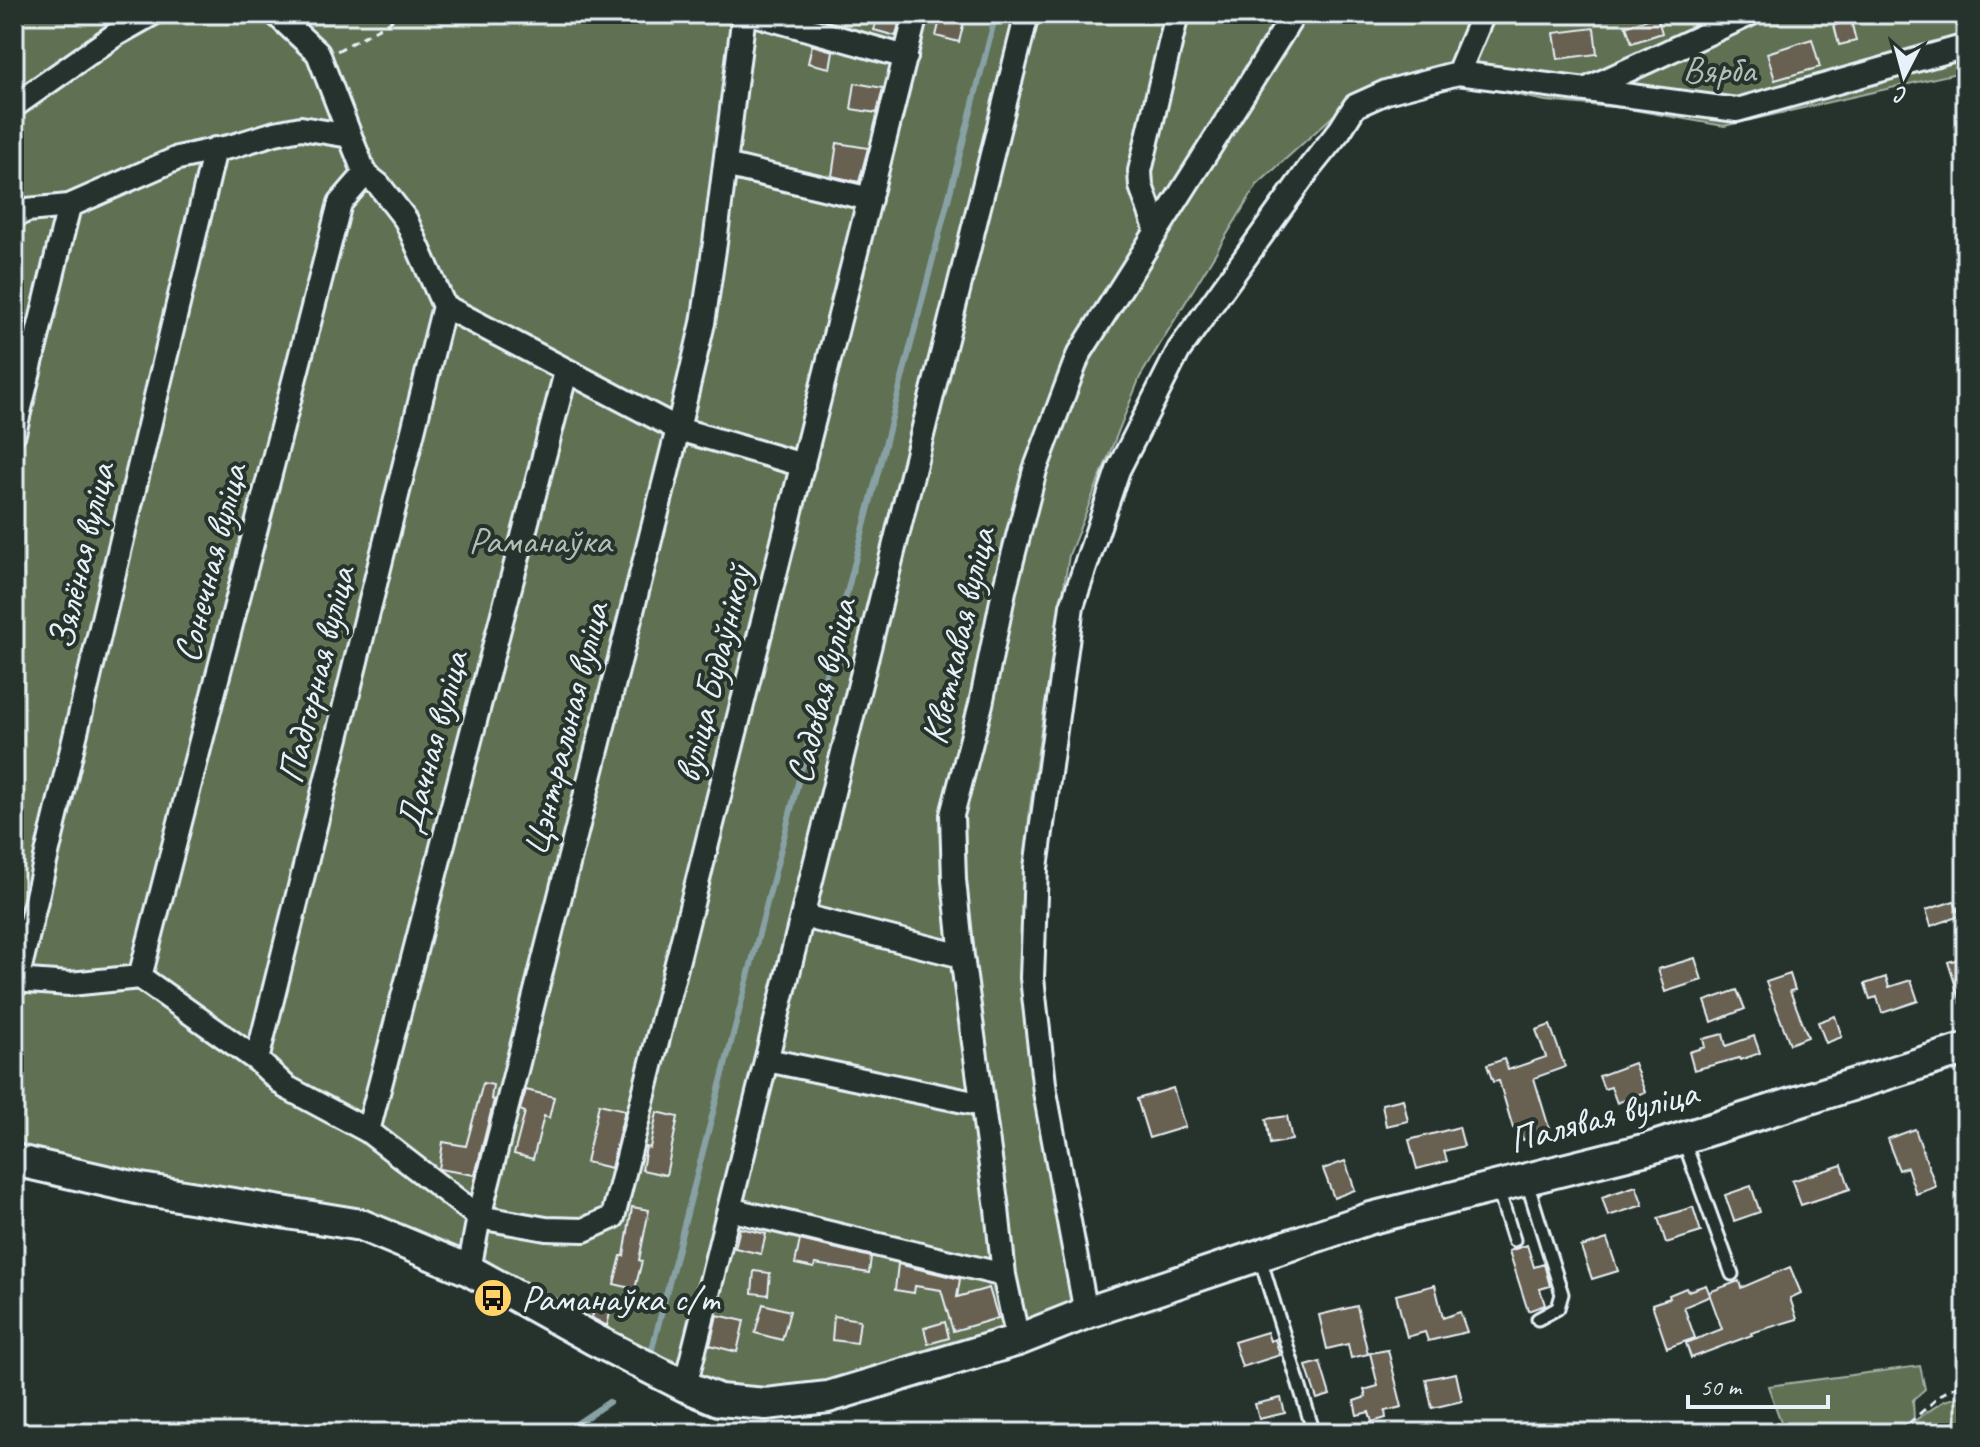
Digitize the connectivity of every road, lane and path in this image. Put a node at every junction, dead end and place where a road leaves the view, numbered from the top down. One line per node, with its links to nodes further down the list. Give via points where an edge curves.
1 (152, 14): 17 (street)
2 (276, 14): 14 (street)
3 (404, 14): 14 (path)
4 (744, 14): 20 (street, Цэнтральная вуліца)
5 (754, 14): 13 (street)
6 (916, 14): 13 (street, вуліца Будаўнікоў)
7 (1027, 14): 31 (street, Садовая вуліца)
8 (1177, 14): 25 (street, via 1140,171)
9 (1294, 14): 25 (street, Кветкавая вуліца)
10 (1483, 14): 15 (street)
11 (1750, 14): 16 (street)
12 (1966, 46): 16 (street, via 1737,110)
13 (906, 57): 22 (street, вуліца Будаўнікоў)
14 (321, 61): 18 (street)
15 (1458, 73): 16 (street); 51 (street, via 1355,106 1311,166 1179,350 1118,470 1072,606 1036,868 1032,978 1045,1092)
16 (1586, 89)
17 (14, 106)
18 (350, 136): 19 (street, via 301,128); 21 (street)
19 (215, 149): 23 (street, via 178,158); 34 (street, Зялёная вуліца)
20 (725, 165): 22 (street); 28 (street, Цэнтральная вуліца, via 703,323)
21 (365, 174): 26 (street, via 406,220); 33 (street, Сонечная вуліца, via 340,203)
22 (870, 199): 30 (street, вуліца Будаўнікоў)
23 (69, 206): 24 (street); 29 (street)
24 (14, 216)
25 (1157, 231): 32 (street, Кветкавая вуліца, via 1078,356 1035,470 952,815)
26 (444, 306): 27 (street); 36 (street, Падгорная вуліца)
27 (566, 372): 28 (street); 39 (street, Дачная вуліца)
28 (678, 429): 30 (street); 45 (street, Цэнтральная вуліца)
29 (14, 433)
30 (803, 465): 45 (street, вуліца Будаўнікоў, via 613,1217 584,1230)
31 (803, 916): 32 (street); 37 (street, Садовая вуліца)
32 (962, 956): 38 (street, Кветкавая вуліца)
33 (140, 977): 34 (street, via 70,984); 36 (street)
34 (16, 980)
35 (1966, 1049): 40 (main road, Палявая вуліца)
36 (257, 1060): 39 (street, via 286,1087)
37 (767, 1060): 38 (street); 44 (street, Садовая вуліца)
38 (983, 1105): 50 (street, Кветкавая вуліца)
39 (368, 1131): 45 (street)
40 (1682, 1138): 42 (main road, Палявая вуліца); 49 (lane)
41 (14, 1160): 48 (main road, Палявая вуліца, via 141,1189 361,1225)
42 (1526, 1179): 43 (main road, Палявая вуліца); 52 (lane, via 1562,1294 1558,1308)
43 (1497, 1186): 46 (lane); 47 (main road, Палявая вуліца)
44 (729, 1209): 50 (street); 55 (street, Садовая вуліца)
45 (479, 1217): 48 (street, Цэнтральная вуліца)
46 (1514, 1240)
47 (1259, 1254): 51 (main road, Палявая вуліца); 56 (lane)
48 (469, 1270): 55 (main road, Палявая вуліца)
49 (1732, 1274)
50 (1004, 1275): 53 (street, Кветкавая вуліца)
51 (1086, 1313): 53 (main road, Палявая вуліца)
52 (1538, 1319)
53 (1018, 1340): 55 (main road, Палявая вуліца, via 828,1397 766,1404 719,1400)
54 (1966, 1381): 57 (path, via 1942,1394)
55 (685, 1386)
56 (1314, 1433)
57 (1898, 1433)

